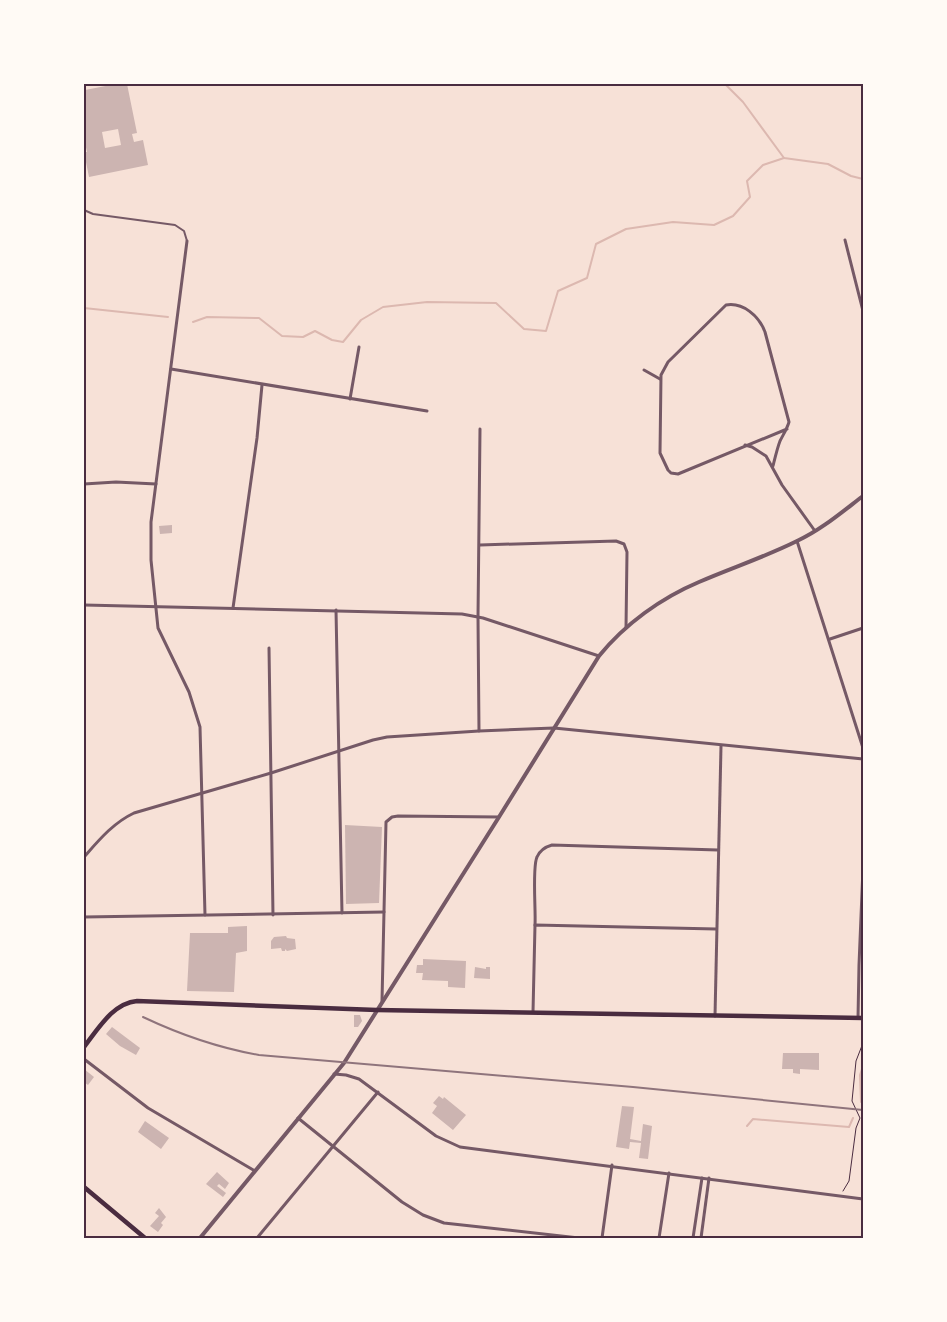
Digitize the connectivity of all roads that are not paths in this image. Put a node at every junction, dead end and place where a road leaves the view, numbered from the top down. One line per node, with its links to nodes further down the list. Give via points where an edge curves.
1 (84, 210): 3 (lane, via 175,225 184,231)
2 (845, 240): 4 (street)
3 (187, 241): 6 (street)
4 (863, 311)
5 (359, 347): 10 (street)
6 (171, 370): 9 (street); 17 (street)
7 (644, 370): 8 (street)
8 (660, 379): 13 (street, via 668,362 722,307 736,304 753,314 765,332 788,417); 14 (street, via 660,453 671,473 678,474)
9 (262, 385): 10 (street); 24 (street)
10 (350, 399): 11 (street)
11 (427, 411)
12 (480, 429): 21 (street)
13 (787, 429): 14 (street); 15 (street)
14 (745, 445): 15 (street, via 760,450)
15 (773, 466): 19 (street, via 782,485)
16 (84, 484): 17 (street)
17 (156, 484): 23 (street, via 150,540)
18 (863, 496): 19 (street)
19 (815, 531): 20 (street)
20 (797, 541): 27 (street, via 680,591); 29 (street)
21 (480, 545): 26 (street); 27 (street, via 624,544 627,552)
22 (84, 605): 23 (street)
23 (156, 606): 24 (street); 39 (street, via 160,633 198,715)
24 (234, 608): 25 (street)
25 (336, 610): 26 (street); 36 (street)
26 (478, 617): 31 (street); 33 (street)
27 (626, 628): 31 (street)
28 (863, 628): 29 (street)
29 (830, 640): 35 (street)
30 (269, 648): 38 (street)
31 (598, 656): 32 (street)
32 (554, 728): 33 (street); 34 (street); 40 (street)
33 (479, 731): 36 (street, via 387,737)
34 (721, 746): 37 (street); 42 (street)
35 (863, 748)
36 (339, 752): 38 (street); 47 (street)
37 (863, 759)
38 (271, 773): 39 (street); 48 (street)
39 (202, 792): 43 (street, via 127,816 105,833); 49 (street)
40 (499, 817): 46 (street, via 398,816 388,820); 53 (street)
41 (84, 836): 43 (street)
42 (718, 850): 51 (street, via 546,847 535,862); 52 (street)
43 (84, 856)
44 (863, 868): 45 (street)
45 (862, 906): 57 (street)
46 (384, 912): 47 (street); 53 (street)
47 (342, 913): 48 (street)
48 (273, 914): 49 (street)
49 (205, 915): 50 (street)
50 (84, 917)
51 (535, 925): 52 (street); 55 (street)
52 (716, 929): 56 (street)
53 (382, 1001): 54 (street)
54 (377, 1010): 55 (main road); 58 (main road, via 134,1001 116,1009); 60 (street)
55 (533, 1012): 56 (main road)
56 (715, 1016): 57 (main road)
57 (861, 1018)
58 (84, 1046)
59 (84, 1058): 65 (street, via 148,1108)
60 (334, 1074): 61 (street, via 359,1079); 62 (street)
61 (378, 1092): 63 (street); 64 (street, via 436,1136 460,1147)
62 (298, 1118): 63 (street); 65 (street)
63 (333, 1146): 73 (street); 74 (street, via 402,1202 437,1222)
64 (612, 1165): 66 (street); 75 (street)
65 (256, 1171): 72 (street)
66 (669, 1173): 67 (street); 77 (street)
67 (702, 1178): 68 (street); 78 (street)
68 (708, 1178): 70 (street); 79 (street)
69 (84, 1187): 71 (main road)
70 (863, 1199)
71 (145, 1238)
72 (200, 1238)
73 (257, 1238)
74 (579, 1238)
75 (603, 1238): 76 (street)
76 (614, 1238)
77 (659, 1238)
78 (694, 1238)
79 (701, 1238)

